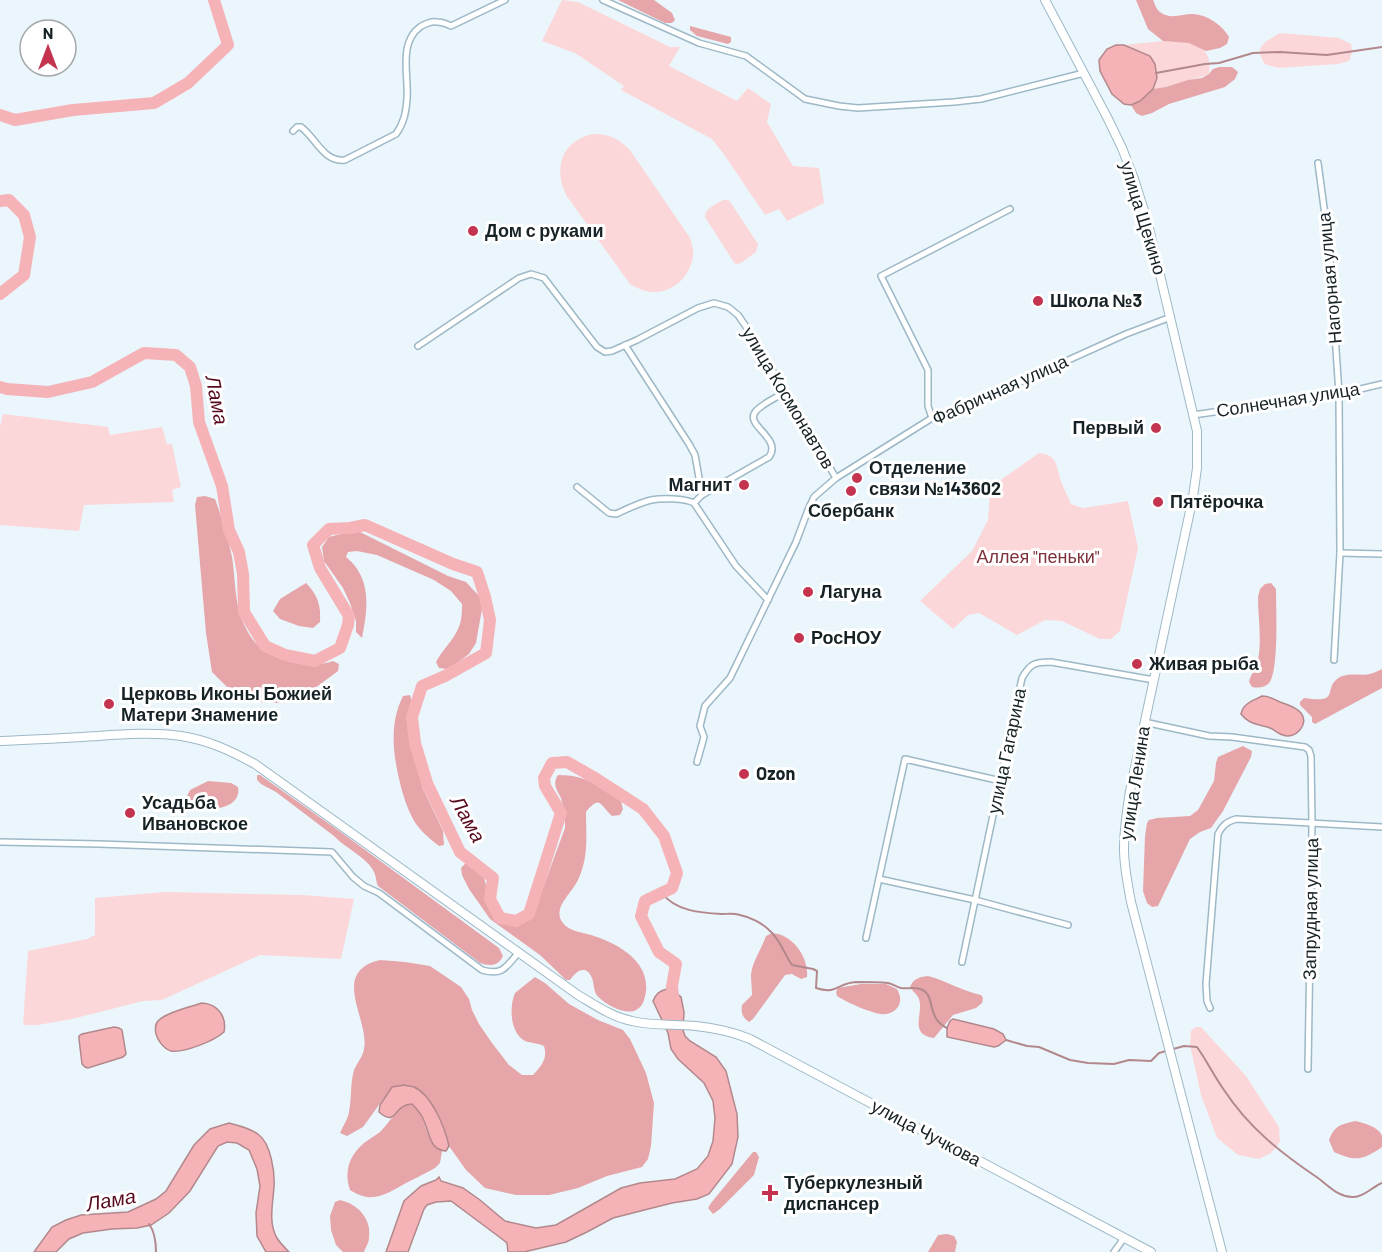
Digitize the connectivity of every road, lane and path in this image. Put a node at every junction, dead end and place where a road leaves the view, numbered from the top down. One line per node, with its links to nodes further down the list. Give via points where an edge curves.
1 (505, 0): 5 (street, via 451,26 435,21 415,31 406,48 405,116 396,134 339,161 330,158 301,127)
2 (603, 0): 4 (street, via 699,43 746,56 805,99 839,106 981,99)
3 (1045, 0): 4 (main road, улица Щекино)
4 (1084, 73): 8 (main road, улица Щекино, via 1134,179)
5 (293, 131)
6 (1318, 163): 13 (street, Нагорная улица, via 1329,245)
7 (1010, 209): 15 (street, via 881,276 927,370)
8 (1171, 317): 14 (main road, улица Щекино); 15 (street, Фабричная улица)
9 (625, 345): 10 (street, улица Космонавтов, via 605,352 597,347 544,278 531,274 519,278); 12 (street, улица Космонавтов, via 698,308 714,303 728,307 749,331); 18 (street, via 695,455)
10 (418, 346)
11 (1382, 384): 13 (street, Солнечная улица)
12 (785, 392): 16 (street, улица Космонавтов); 18 (street, via 753,414 773,448 769,457)
13 (1339, 393): 14 (street, Солнечная улица); 20 (street)
14 (1193, 415): 24 (main road, улица Ленина, via 1197,449 1193,497)
15 (932, 418): 16 (street, Фабричная улица)
16 (836, 478): 22 (street, Фабричная улица, via 814,497)
17 (577, 487): 19 (street, via 609,513 616,514 652,500)
18 (702, 495): 19 (street)
19 (694, 503): 22 (street, via 736,566)
20 (1341, 554): 21 (street); 23 (street)
21 (1382, 554)
22 (768, 600): 27 (street, Фабричная улица, via 730,678 705,706 700,726 704,736)
23 (1334, 660)
24 (1154, 680): 25 (main road, улица Ленина); 28 (street, улица Гагарина, via 1051,662 1031,665 1022,678)
25 (1144, 722): 29 (street, Запрудная улица, via 1209,736 1305,747 1311,756); 43 (main road, улица Ленина, via 1125,822 1126,876)
26 (0, 741): 36 (main road, улица Чучкова, via 140,734 212,743 255,764)
27 (697, 762)
28 (1001, 782): 32 (street, via 905,759); 33 (street, улица Гагарина)
29 (1312, 824): 30 (street); 38 (street, via 1236,819 1228,821 1218,834 1206,984); 39 (street, Запрудная улица)
30 (1382, 827)
31 (0, 842): 36 (street, via 332,852 364,886 379,892 482,970 502,971)
32 (879, 879): 33 (street); 35 (street)
33 (975, 900): 34 (street); 37 (street, улица Гагарина)
34 (1068, 925)
35 (866, 938)
36 (519, 952): 40 (main road, улица Чучкова, via 578,995 624,1019 715,1028 756,1042)
37 (962, 962)
38 (1210, 1008)
39 (1308, 1070)
40 (1124, 1238): 41 (street); 42 (main road, улица Чучкова)
41 (1114, 1252)
42 (1151, 1252)
43 (1222, 1252)

